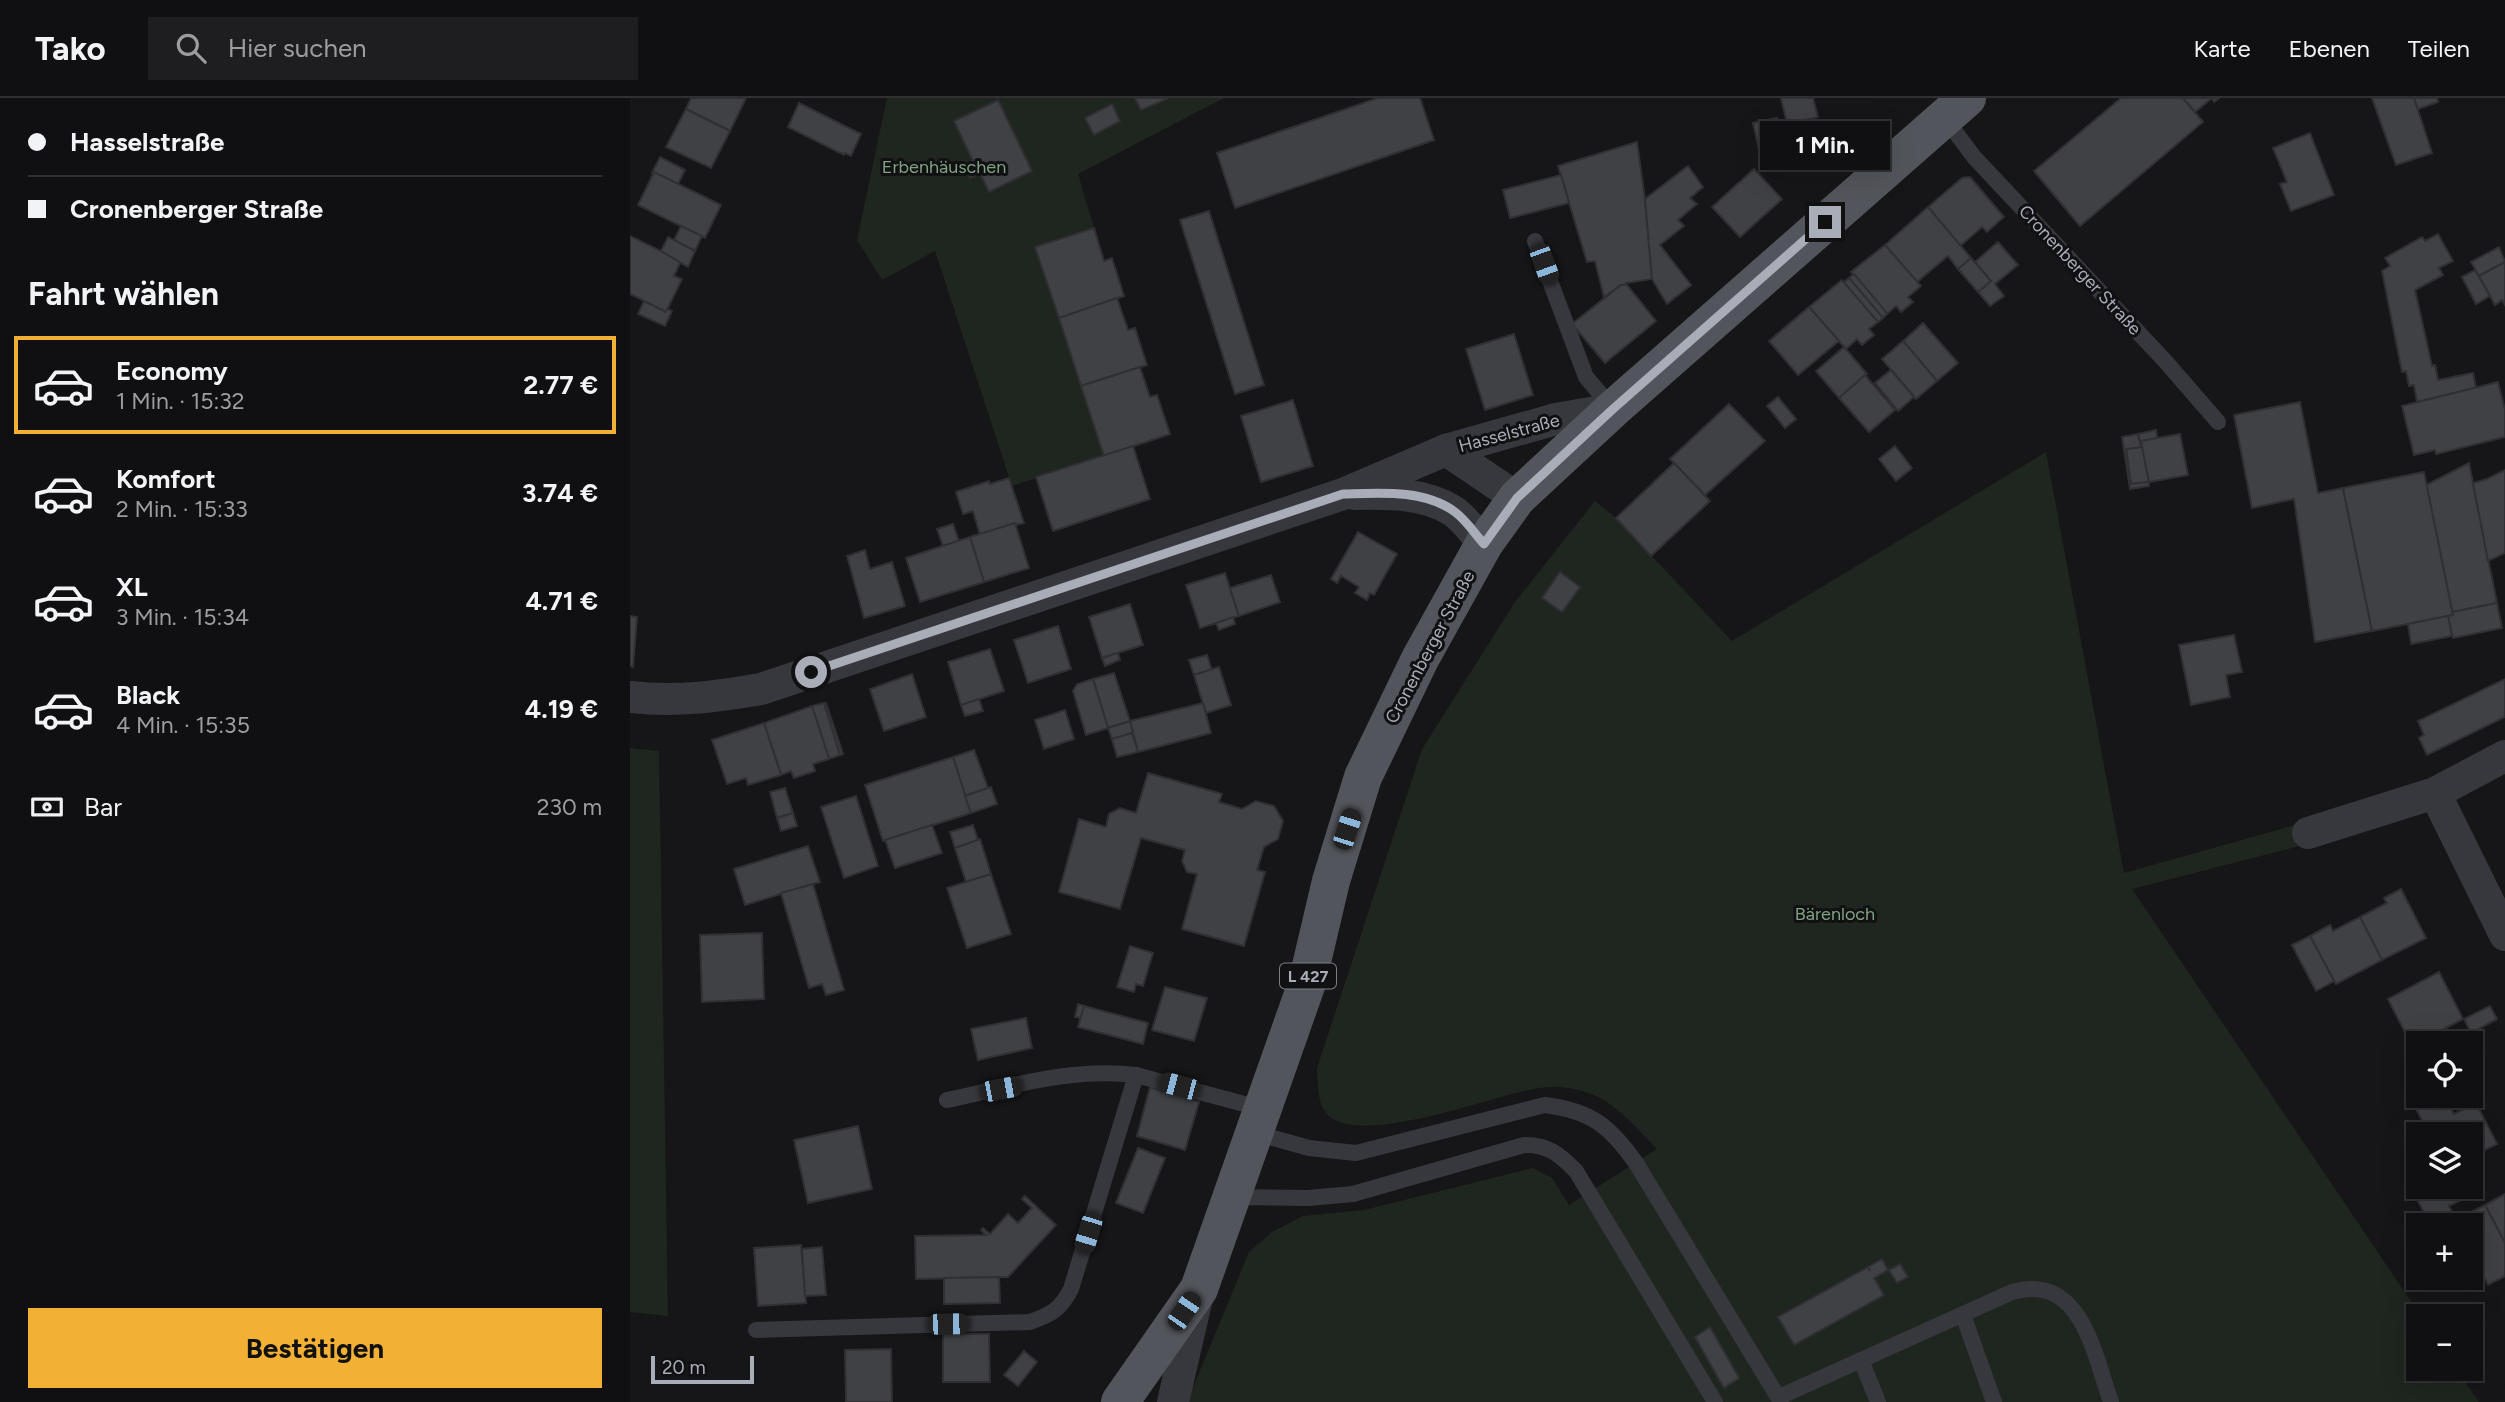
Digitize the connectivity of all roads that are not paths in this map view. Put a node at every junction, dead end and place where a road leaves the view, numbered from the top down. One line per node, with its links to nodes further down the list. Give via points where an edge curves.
1 (1956, 107): 3 (main road, Cronenberger Straße / L 427); 4 (lane, Cronenberger Straße, via 1974,157)
2 (1535, 241): 3 (lane, via 1586,377)
3 (1613, 409): 5 (street, Hasselstraße, via 1556,419); 7 (main road, Cronenberger Straße / L 427)
4 (2218, 422)
5 (1446, 450): 6 (street, Hasselstraße); 7 (street, Hasselstraße)
6 (1343, 494): 8 (street, Hasselstraße, via 1384,493 1433,500 1455,512); 9 (street, Hasselstraße, via 761,688 688,700)
7 (1517, 498): 8 (main road, Cronenberger Straße / L 427)
8 (1484, 544): 16 (main road, Cronenberger Straße / L 427, via 1420,659 1363,777 1331,881 1307,983)
9 (630, 697)
10 (2505, 756): 11 (street)
11 (2435, 793): 12 (street); 13 (street)
12 (2308, 833)
13 (2505, 935)
14 (1136, 1075): 15 (lane, via 1081,1073); 16 (lane); 20 (lane, via 1062,1306 1030,1322)
15 (947, 1100)
16 (1259, 1121): 17 (main road, Cronenberger Straße / L 427); 22 (lane, via 1309,1148 1356,1153 1545,1105 1589,1115 1621,1142 1636,1163)
17 (1232, 1197): 18 (main road, Cronenberger Straße / L 427); 25 (lane, via 1353,1194 1524,1145 1540,1145 1576,1171)
18 (1199, 1289): 23 (main road, Cronenberger Straße / L 427); 24 (street)
19 (1963, 1315): 21 (lane); 27 (lane); 28 (lane, via 2030,1287 2058,1294 2084,1324)
20 (756, 1330)
21 (1861, 1360): 22 (lane); 26 (lane)
22 (1780, 1400)
23 (1120, 1402)
24 (1173, 1402)
25 (1715, 1402)
26 (1878, 1402)
27 (1994, 1402)
28 (2111, 1402)

